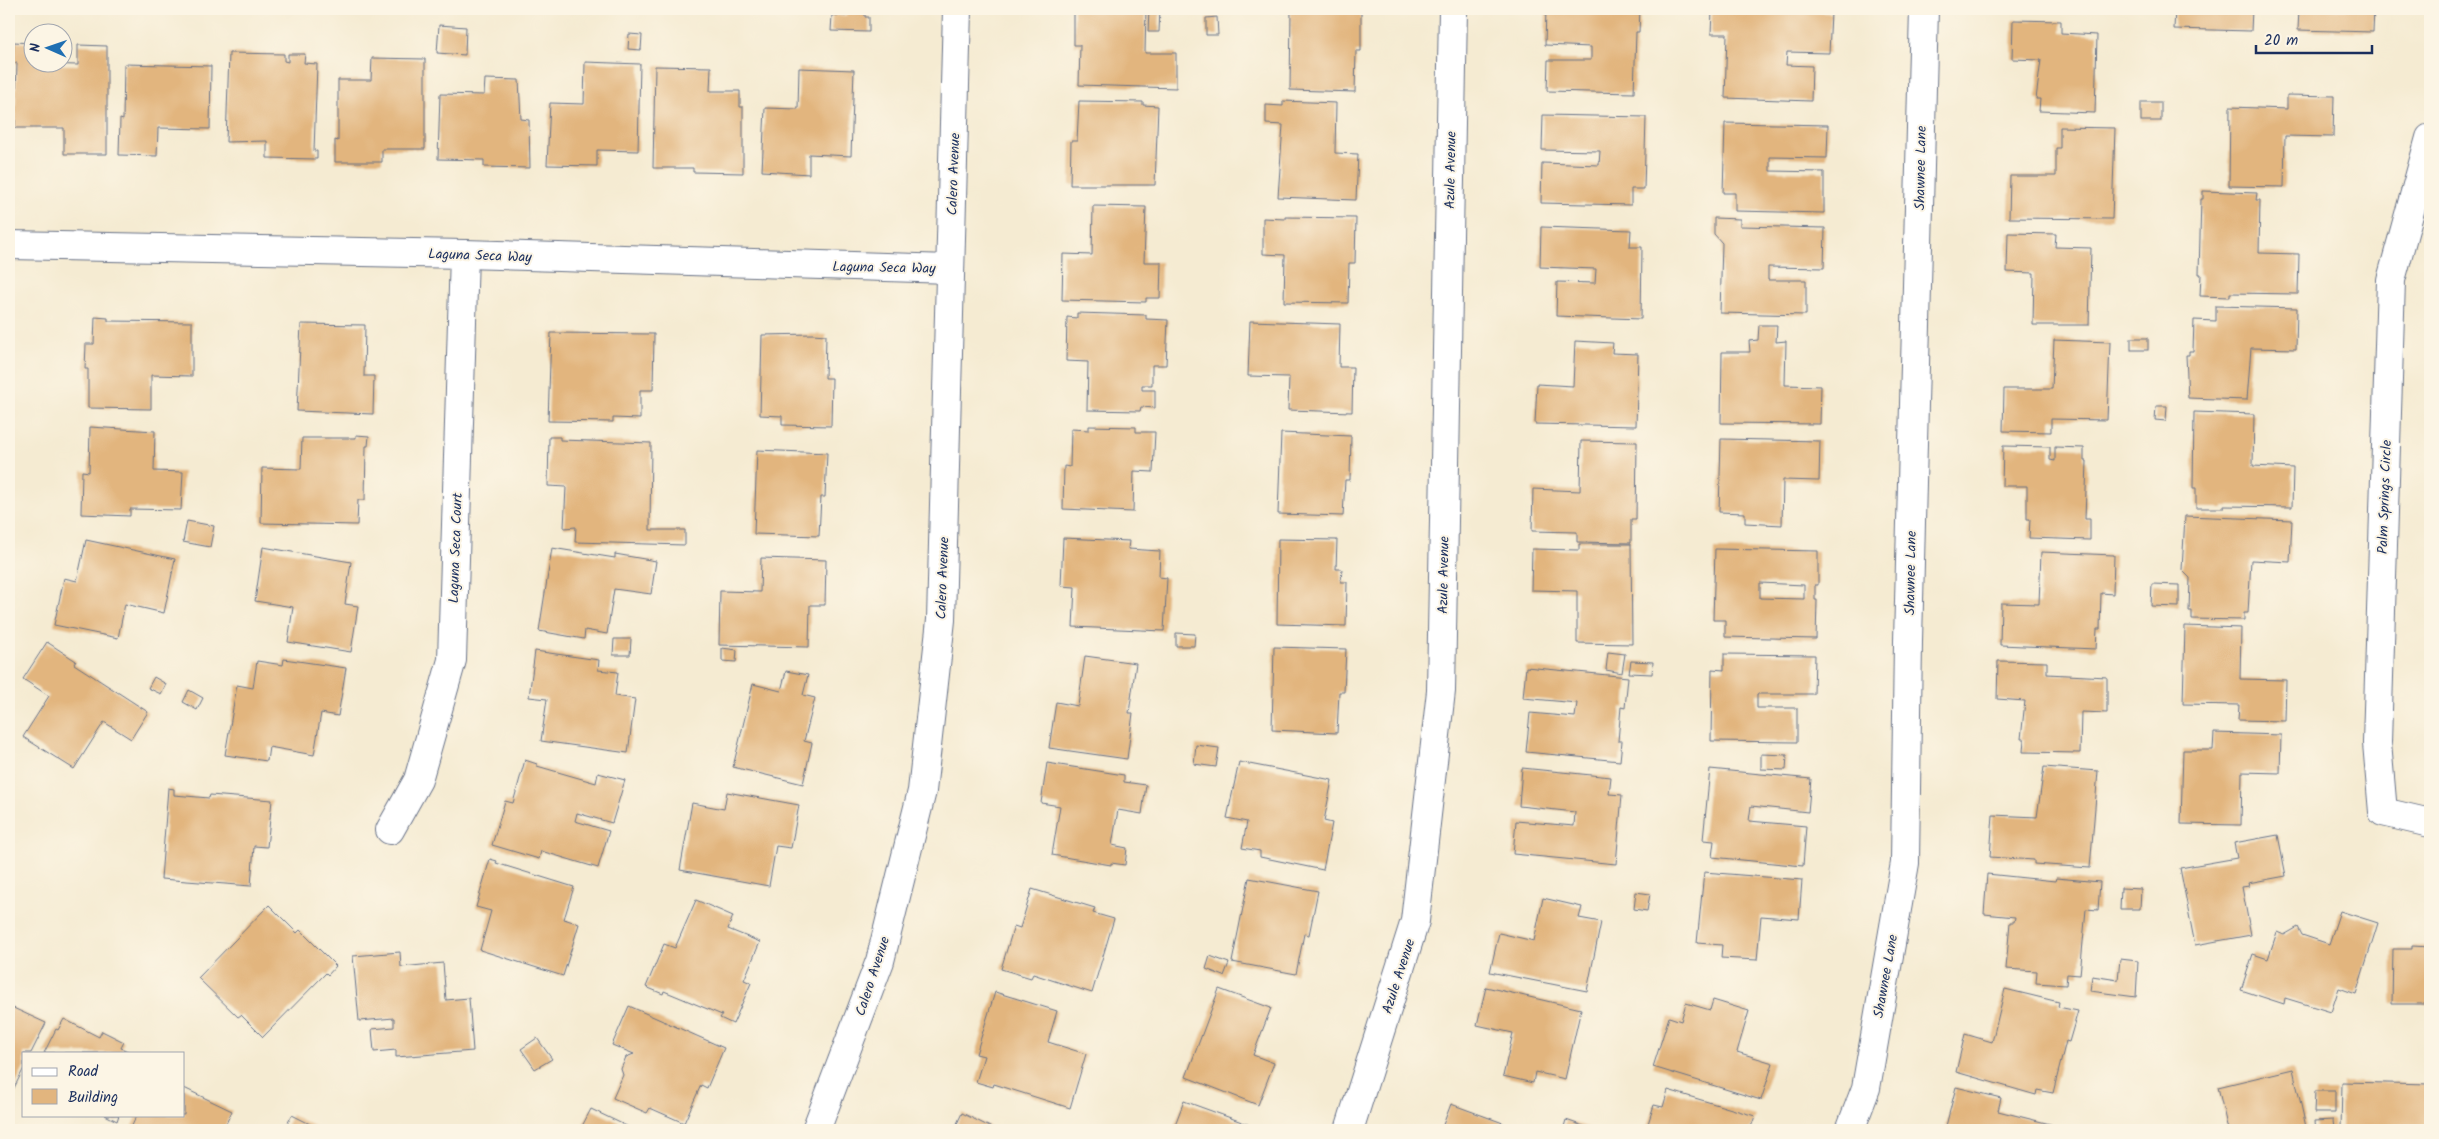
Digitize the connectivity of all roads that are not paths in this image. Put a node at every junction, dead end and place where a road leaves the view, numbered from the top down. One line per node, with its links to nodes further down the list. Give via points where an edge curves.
1 (957, 9): 7 (street, Calero Avenue)
2 (1453, 9): 11 (street, Azule Avenue, via 1441,691 1415,922)
3 (1924, 9): 12 (street, Shawnee Lane, via 1905,863 1866,1088)
4 (2430, 138): 8 (street, Palm Springs Circle, via 2391,280 2377,743 2383,812)
5 (9, 245): 6 (street, Laguna Seca Way)
6 (464, 254): 7 (street, Laguna Seca Way); 9 (street, Laguna Seca Court, via 452,660 418,780)
7 (950, 269): 10 (street, Calero Avenue, via 941,620 922,791 880,961)
8 (2430, 823)
9 (390, 830)
10 (816, 1130)
11 (1349, 1130)
12 (1850, 1130)

